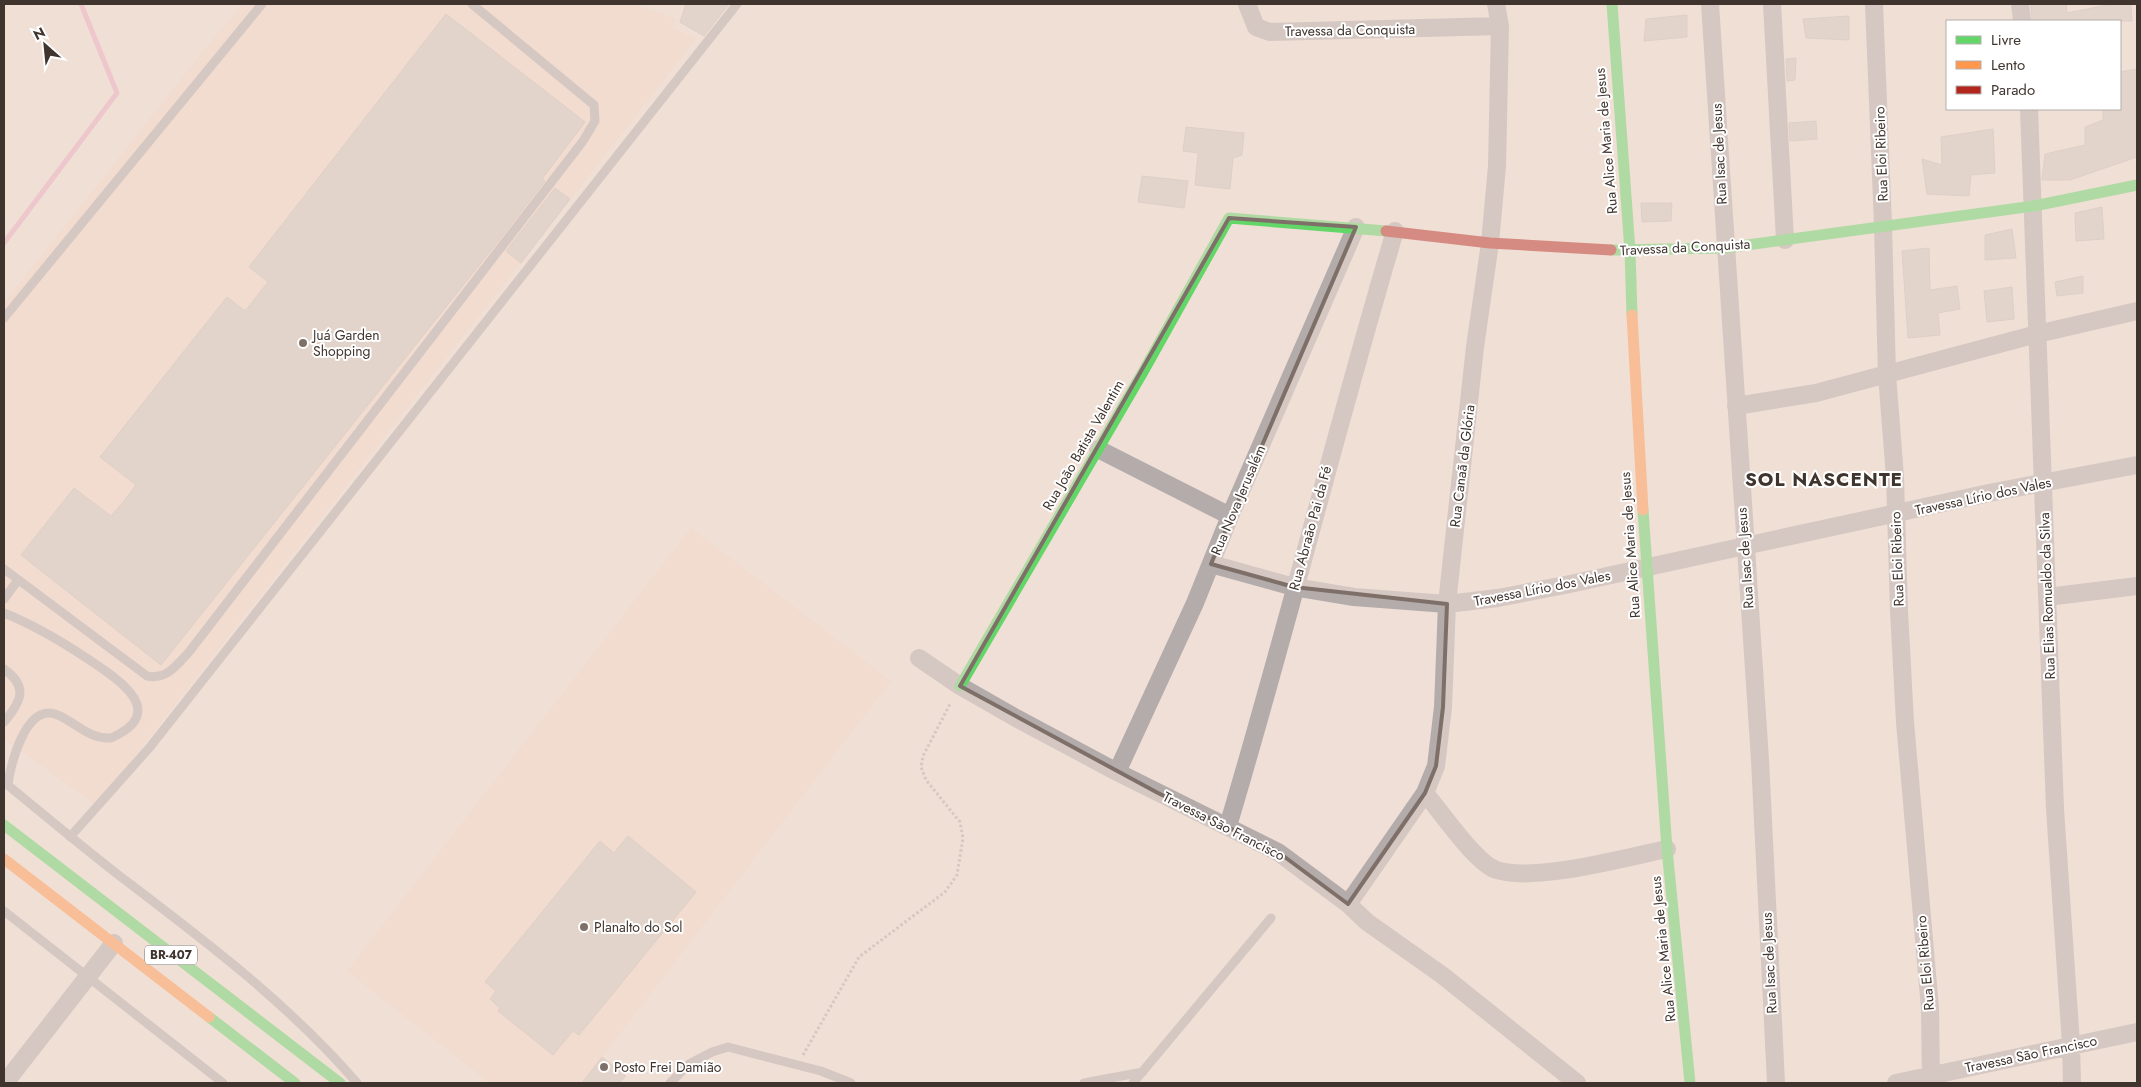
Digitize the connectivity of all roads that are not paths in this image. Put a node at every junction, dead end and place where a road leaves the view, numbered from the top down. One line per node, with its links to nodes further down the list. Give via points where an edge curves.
1 (262, 4): 25 (lane)
2 (472, 4): 38 (lane, via 594,105 595,121 583,141 189,652 165,675 157,678 148,676)
3 (737, 4): 54 (lane, via 150,747)
4 (1247, 4): 12 (street, Travessa da Conquista, via 1256,27 1270,32)
5 (1496, 4): 12 (street, Rua Canaã da Glória)
6 (1612, 4): 23 (main road, Rua Alice Maria de Jesus)
7 (1710, 4): 22 (street, Rua Isac de Jesus)
8 (1772, 4): 20 (street)
9 (1874, 4): 17 (street, Rua Eloi Ribeiro)
10 (2020, 4): 11 (street)
11 (2022, 20)
12 (1500, 26): 21 (street, Rua Canaã da Glória, via 1497,166)
13 (2029, 110): 15 (street, Rua Elias Romualdo da Silva)
14 (2137, 185): 15 (main road, Travessa da Conquista)
15 (2034, 206): 17 (main road, Travessa da Conquista); 26 (street, Rua Elias Romualdo da Silva)
16 (1229, 218): 18 (main road, Travessa da Conquista); 29 (main road, Rua João Batista Valentim)
17 (1883, 225): 20 (main road, Travessa da Conquista); 27 (street, Rua Eloi Ribeiro)
18 (1356, 227): 19 (main road, Travessa da Conquista); 33 (street, Rua Nova Jerusalém)
19 (1395, 231): 21 (main road, Travessa da Conquista); 40 (street, Rua Abraão Pai da Fé)
20 (1784, 240): 22 (main road, Travessa da Conquista)
21 (1490, 243): 23 (main road, Travessa da Conquista); 43 (street, Rua Canaã da Glória)
22 (1725, 248): 23 (main road, Travessa da Conquista); 28 (street, Rua Isac de Jesus)
23 (1630, 251): 36 (main road, Rua Alice Maria de Jesus, via 1632,331)
24 (2137, 311): 26 (street)
25 (4, 318)
26 (2037, 334): 27 (street); 31 (street, Rua Elias Romualdo da Silva)
27 (1887, 375): 28 (street, via 1816,393); 32 (street, Rua Eloi Ribeiro)
28 (1736, 406): 34 (street, Rua Isac de Jesus)
29 (1098, 449): 33 (street); 47 (main road, Rua João Batista Valentim)
30 (2137, 465): 31 (street, Travessa Lírio dos Vales)
31 (2043, 483): 32 (street, Travessa Lírio dos Vales); 41 (street, Rua Elias Romualdo da Silva)
32 (1896, 515): 34 (street, Travessa Lírio dos Vales); 65 (street, Rua Eloi Ribeiro, via 1905,722 1930,1008)
33 (1230, 516): 35 (street, Rua Nova Jerusalém)
34 (1744, 545): 36 (street, Travessa Lírio dos Vales); 77 (street, Rua Isac de Jesus, via 1760,760)
35 (1210, 564): 40 (street, Travessa Lírio dos Vales); 49 (street, Rua Nova Jerusalém)
36 (1648, 567): 43 (street, Travessa Lírio dos Vales, via 1498,598); 55 (main road, Rua Alice Maria de Jesus)
37 (4, 569): 38 (lane)
38 (18, 580): 42 (lane)
39 (2137, 586): 41 (street)
40 (1294, 587): 43 (street, Travessa Lírio dos Vales, via 1354,597); 53 (street, Rua Abraão Pai da Fé, via 1271,681)
41 (2047, 597): 63 (street, Rua Elias Romualdo da Silva, via 2055,809)
42 (4, 599)
43 (1447, 604): 51 (street, Rua Canaã da Glória, via 1441,731 1436,766)
44 (4, 613): 50 (lane, via 61,641 119,679 137,702 138,712 129,727 111,738 91,735 54,714 38,718 28,726 14,753)
45 (919, 658): 47 (street, Travessa São Francisco)
46 (4, 669): 48 (lane, via 15,677 20,691 16,706)
47 (960, 686): 49 (street, Travessa São Francisco)
48 (4, 722)
49 (1117, 772): 53 (street, Travessa São Francisco)
50 (6, 783): 54 (lane)
51 (1425, 793): 55 (street, via 1476,855 1493,868 1513,873 1584,866); 57 (street, Rua Canaã da Glória)
52 (4, 825): 69 (main road, BR-407)
53 (1228, 826): 57 (street, Travessa São Francisco, via 1278,852)
54 (70, 837): 70 (lane, via 243,971 288,1010)
55 (1667, 849): 76 (main road, Rua Alice Maria de Jesus, via 1690,1055)
56 (4, 858): 60 (main road, BR-407)
57 (1348, 904): 75 (street, Travessa São Francisco)
58 (4, 911): 61 (lane)
59 (1271, 918): 64 (lane)
60 (114, 943): 61 (street); 68 (main road, BR-407)
61 (88, 978): 66 (street); 67 (lane)
62 (2137, 1032): 63 (street, Travessa São Francisco)
63 (2071, 1044): 65 (street, Travessa São Francisco); 79 (street, Rua Elias Romualdo da Silva)
64 (1142, 1072): 73 (lane); 74 (lane)
65 (1931, 1079): 78 (street, Travessa São Francisco)
66 (5, 1083)
67 (223, 1083)
68 (294, 1083)
69 (340, 1083)
70 (356, 1083)
71 (670, 1083): 72 (lane, via 689,1064 728,1047 797,1064)
72 (851, 1083)
73 (1084, 1083)
74 (1133, 1083)
75 (1577, 1083)
76 (1690, 1083)
77 (1776, 1083)
78 (1896, 1083)
79 (2072, 1083)

